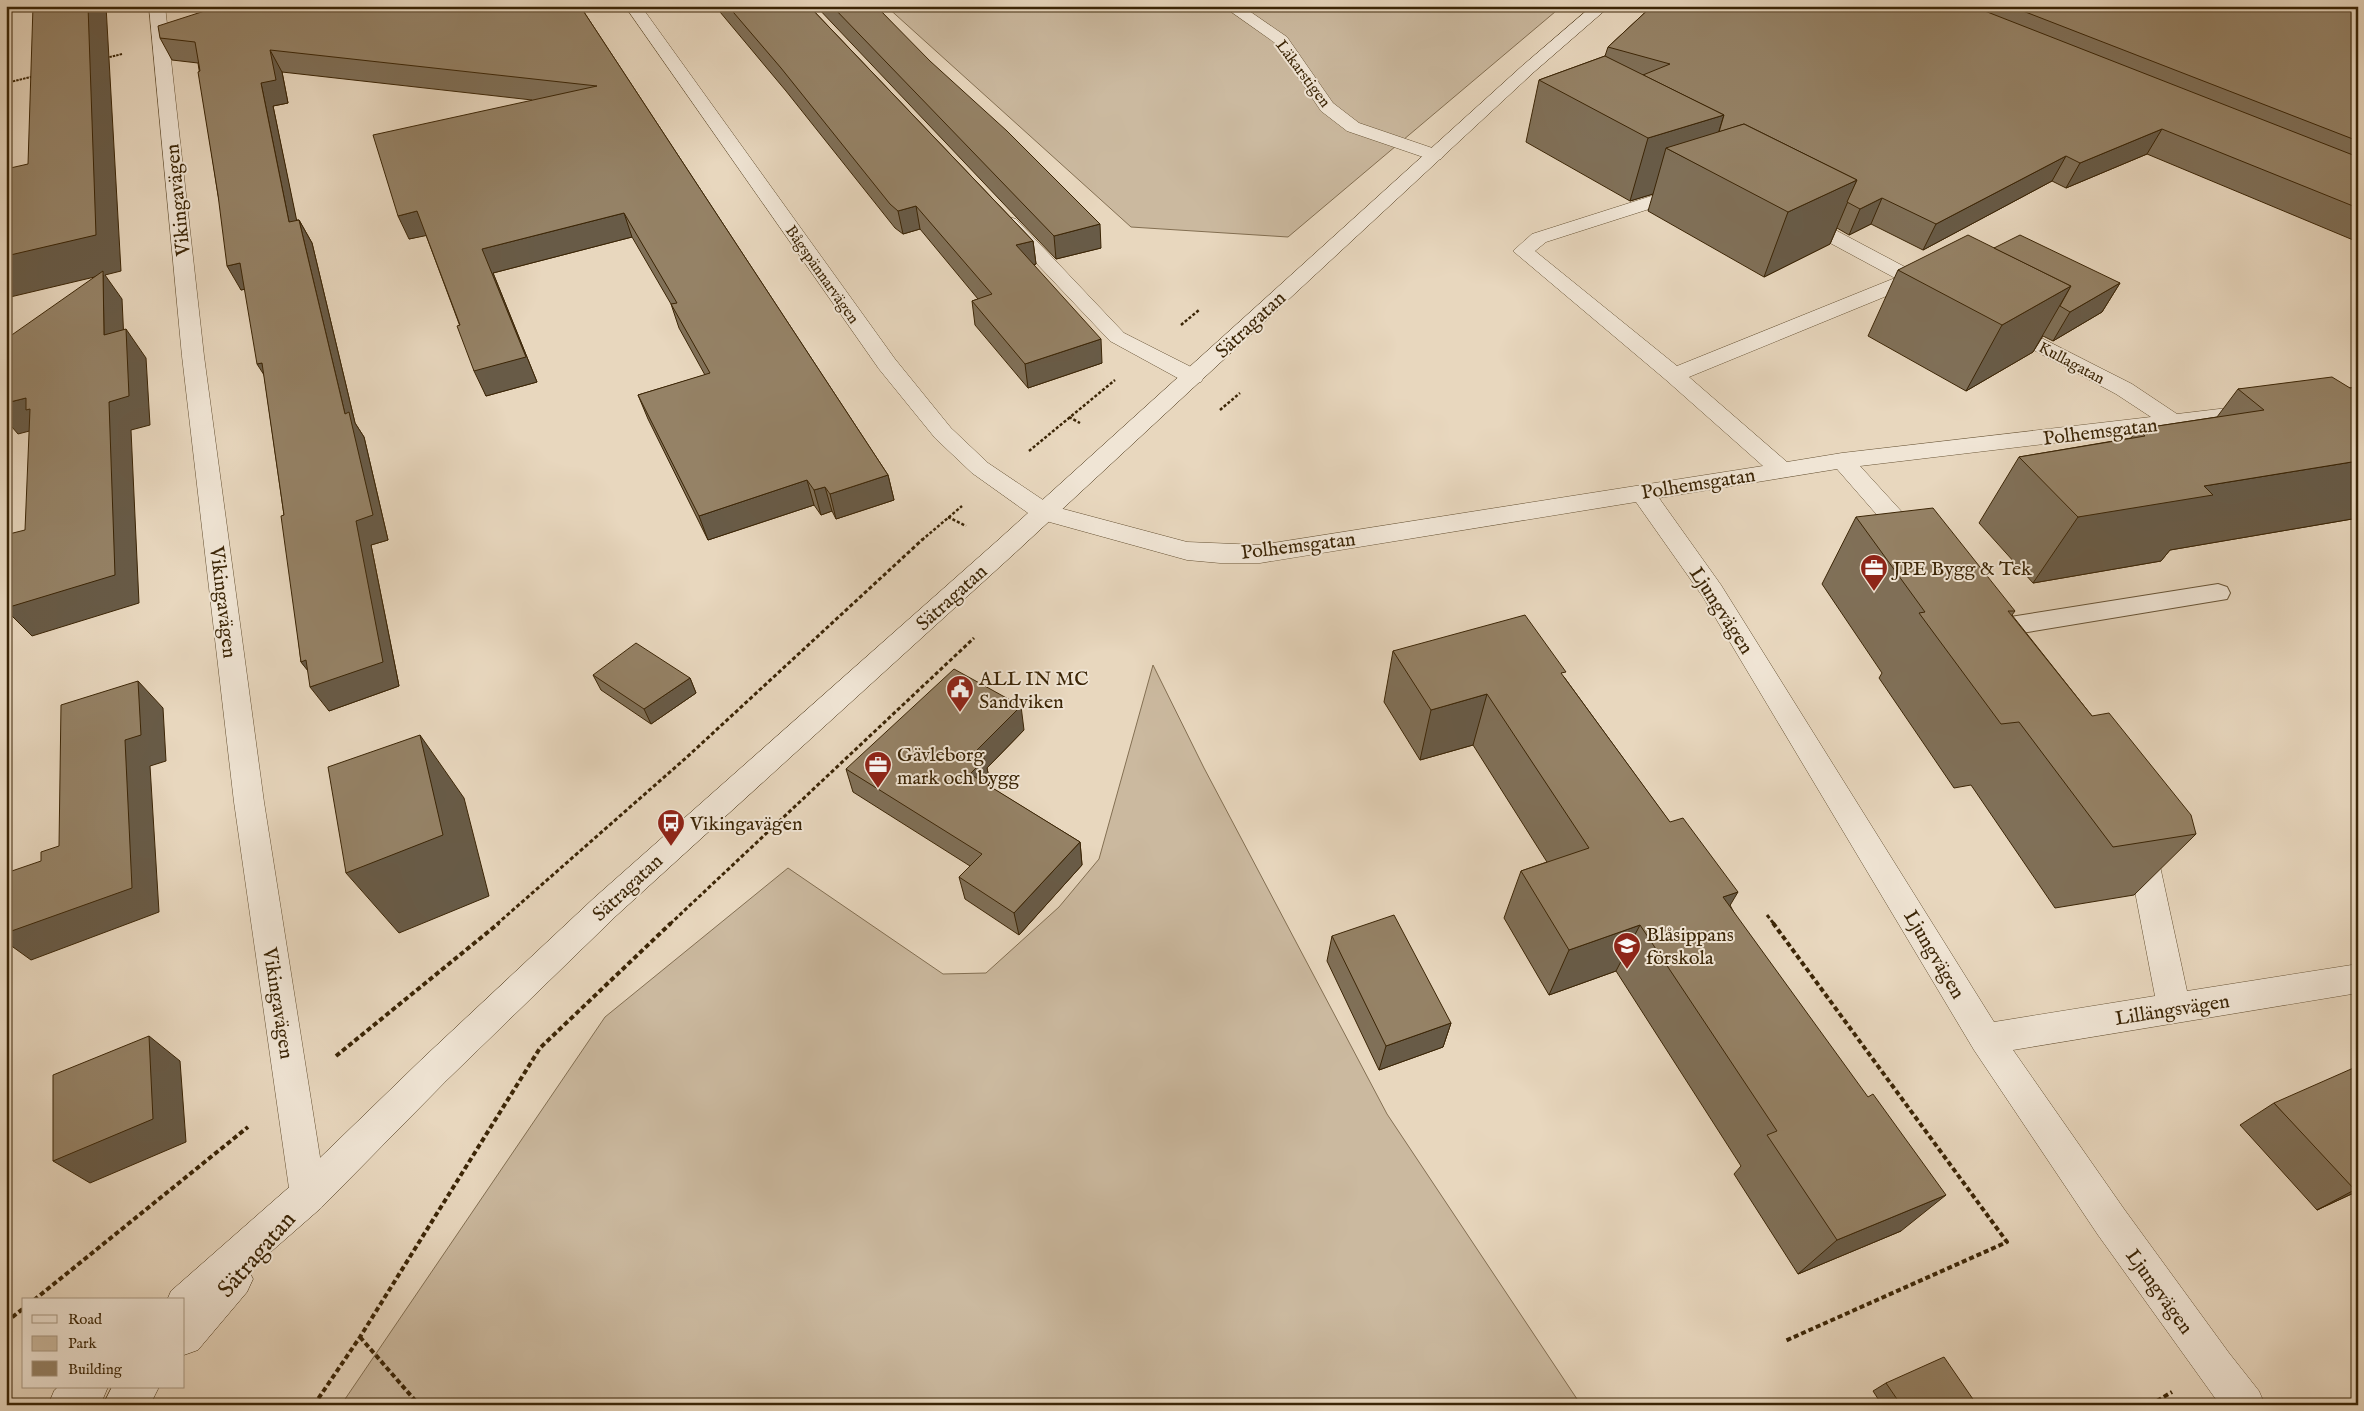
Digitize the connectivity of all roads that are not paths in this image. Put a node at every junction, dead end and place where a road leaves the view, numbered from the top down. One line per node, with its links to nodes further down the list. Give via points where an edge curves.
1 (157, 6): 28 (street, Vikingavägen, via 170,41 193,356 248,792)
2 (634, 6): 19 (street, Bågspännarvägen, via 904,386 943,433 994,479)
3 (1231, 6): 5 (street, Läkarstigen, via 1281,40 1327,107 1353,127)
4 (1602, 6): 5 (street, Sätragatan)
5 (1435, 155): 13 (street, Sätragatan)
6 (1704, 184): 12 (street, via 1539,238 1524,251)
7 (994, 208): 13 (street, via 1117,338)
8 (1783, 210): 9 (street)
9 (1912, 278): 10 (street); 12 (street)
10 (1946, 296)
11 (1988, 318): 15 (street, Kullagatan, via 2124,390)
12 (1674, 375): 17 (street)
13 (1193, 377): 19 (street, Sätragatan)
14 (2270, 410): 15 (street, Polhemsgatan)
15 (2174, 422): 16 (street, Polhemsgatan)
16 (1842, 461): 17 (street, Polhemsgatan); 20 (street)
17 (1782, 470): 18 (street, Polhemsgatan)
18 (1642, 492): 19 (street, Polhemsgatan, via 1260,554 1187,551); 27 (street, Ljungvägen, via 1712,591)
19 (1044, 512): 28 (street, Sätragatan, via 612,900)
20 (1929, 560)
21 (2218, 593): 22 (lane)
22 (1976, 623): 23 (street)
23 (1999, 654)
24 (2125, 828): 26 (street, via 2142,852)
25 (2358, 978): 26 (street, Lillängsvägen)
26 (2174, 1008): 27 (street, Lillängsvägen)
27 (1986, 1039): 35 (street, Ljungvägen, via 2084,1183)
28 (308, 1195): 29 (street, Sätragatan); 30 (street, Sätragatan)
29 (185, 1303)
30 (185, 1335)
31 (87, 1388): 33 (street)
32 (138, 1388): 34 (street)
33 (68, 1405)
34 (123, 1405)
35 (2245, 1405)

